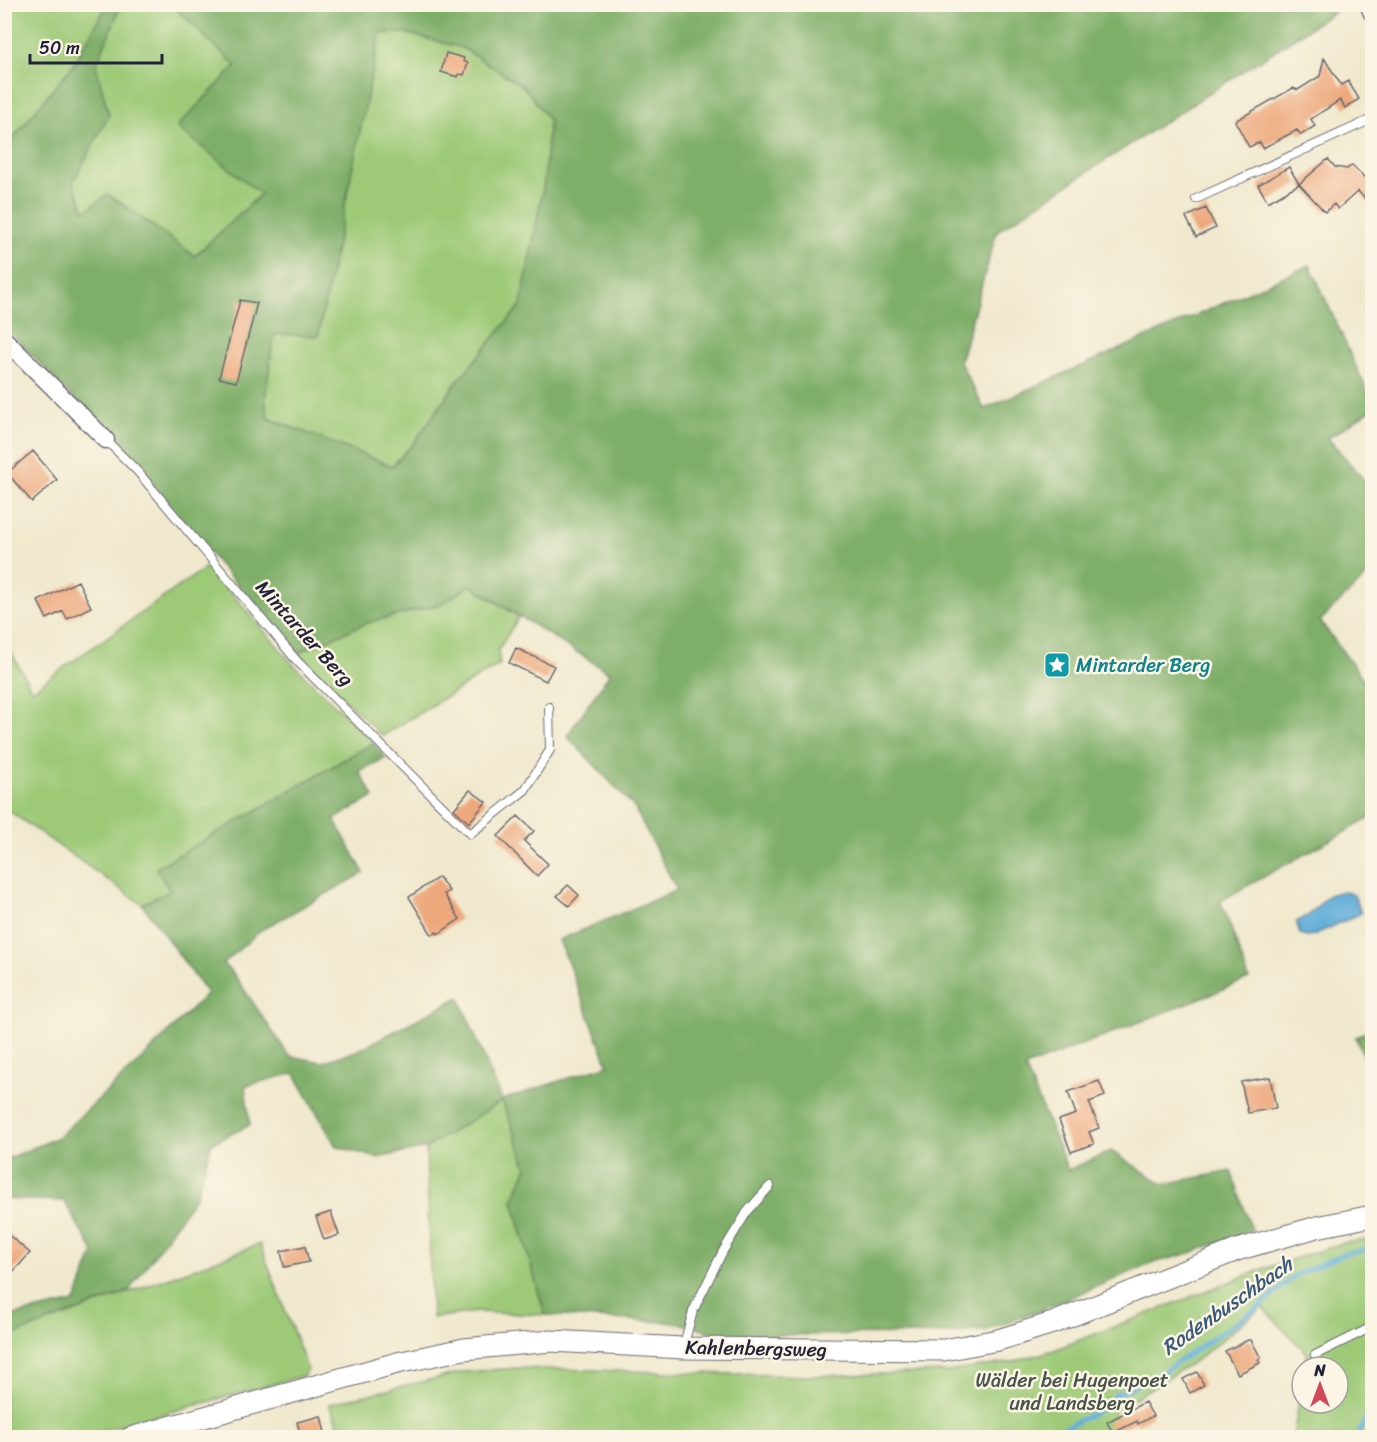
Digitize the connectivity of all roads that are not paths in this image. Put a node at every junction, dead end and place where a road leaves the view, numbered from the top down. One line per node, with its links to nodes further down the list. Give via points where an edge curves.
1 (1368, 4): 2 (street)
2 (1372, 14)
3 (1372, 119): 4 (lane)
4 (1196, 199)
5 (4, 339): 6 (street, Mintarder Berg)
6 (106, 440): 7 (lane, Mintarder Berg, via 138,472 297,661 470,834 525,790 550,750)
7 (549, 707)
8 (770, 1186): 11 (lane, via 747,1212 723,1251 693,1311)
9 (1372, 1216): 11 (street, Kahlenbergsweg, via 1237,1250 1053,1323 998,1340 944,1350)
10 (1372, 1327): 12 (lane)
11 (683, 1348): 13 (street, Kahlenbergsweg, via 551,1341 464,1349 397,1363)
12 (1315, 1355)
13 (130, 1437)

